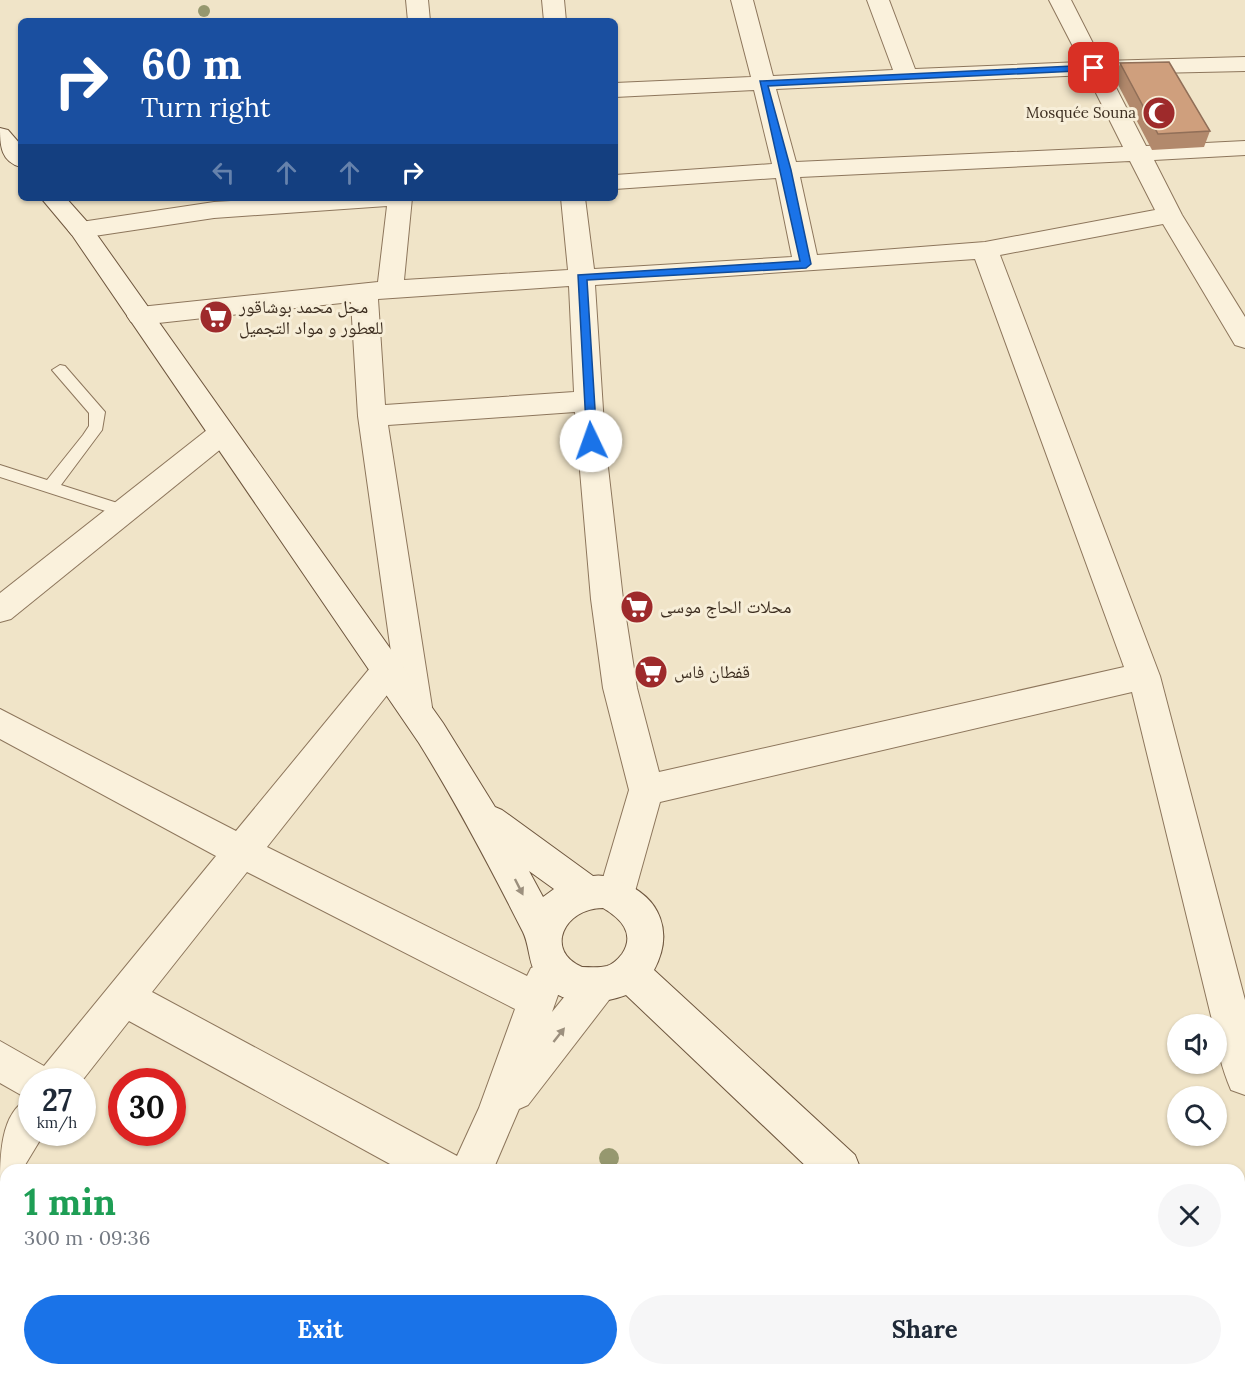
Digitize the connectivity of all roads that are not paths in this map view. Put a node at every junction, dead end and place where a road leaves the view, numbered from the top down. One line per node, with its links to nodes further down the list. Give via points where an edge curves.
1 (417, 0): 7 (street)
2 (553, 0): 8 (street)
3 (742, 0): 12 (street)
4 (878, 0): 11 (street)
5 (1060, 0): 6 (street); 10 (street)
6 (1072, 0)
7 (419, 18)
8 (555, 18)
9 (1245, 64): 10 (street)
10 (1094, 68): 11 (street); 16 (street)
11 (906, 76): 12 (street)
12 (763, 83): 13 (street); 18 (street)
13 (618, 90)
14 (0, 135): 17 (street)
15 (1245, 148): 16 (street)
16 (1138, 152): 18 (street); 24 (street)
17 (18, 156)
18 (786, 170): 19 (street); 27 (street)
19 (618, 182)
20 (56, 201): 25 (street)
21 (350, 201): 25 (street, via 214,210)
22 (399, 201): 29 (street)
23 (573, 201): 28 (street)
24 (1170, 215): 26 (street); 31 (street)
25 (81, 230): 30 (street)
26 (985, 250): 27 (street); 41 (street)
27 (806, 264): 28 (street)
28 (582, 277): 29 (street); 33 (street)
29 (377, 290): 30 (street); 34 (street)
30 (141, 316): 35 (street)
31 (1245, 339)
32 (60, 370): 37 (lane, via 97,412 97,426)
33 (589, 401): 34 (street); 44 (street, via 607,599 620,687)
34 (372, 416): 42 (street)
35 (222, 432): 38 (street); 40 (street)
36 (0, 471): 37 (lane)
37 (50, 487): 38 (lane)
38 (124, 511): 39 (street)
39 (0, 610)
40 (387, 671): 42 (street); 46 (street)
41 (1144, 676): 44 (street); 55 (street)
42 (415, 707): 45 (street)
43 (0, 723): 46 (street)
44 (646, 790): 47 (street)
45 (483, 816): 47 (street); 48 (street, one-way to 48)
46 (242, 852): 50 (street); 51 (street)
47 (601, 893): 48 (street, via 560,903 549,916); 49 (street, via 630,903 646,930 641,960)
48 (546, 948): 49 (street, via 562,976 578,984); 51 (street)
49 (613, 980): 56 (street, one-way to 49); 61 (street)
50 (123, 997): 53 (street); 59 (street)
51 (537, 1001): 56 (street)
52 (0, 1060): 54 (street)
53 (67, 1068)
54 (18, 1072)
55 (1245, 1076)
56 (497, 1114): 60 (street)
57 (18, 1139): 58 (street)
58 (2, 1164)
59 (431, 1164)
60 (475, 1164)
61 (833, 1164)

